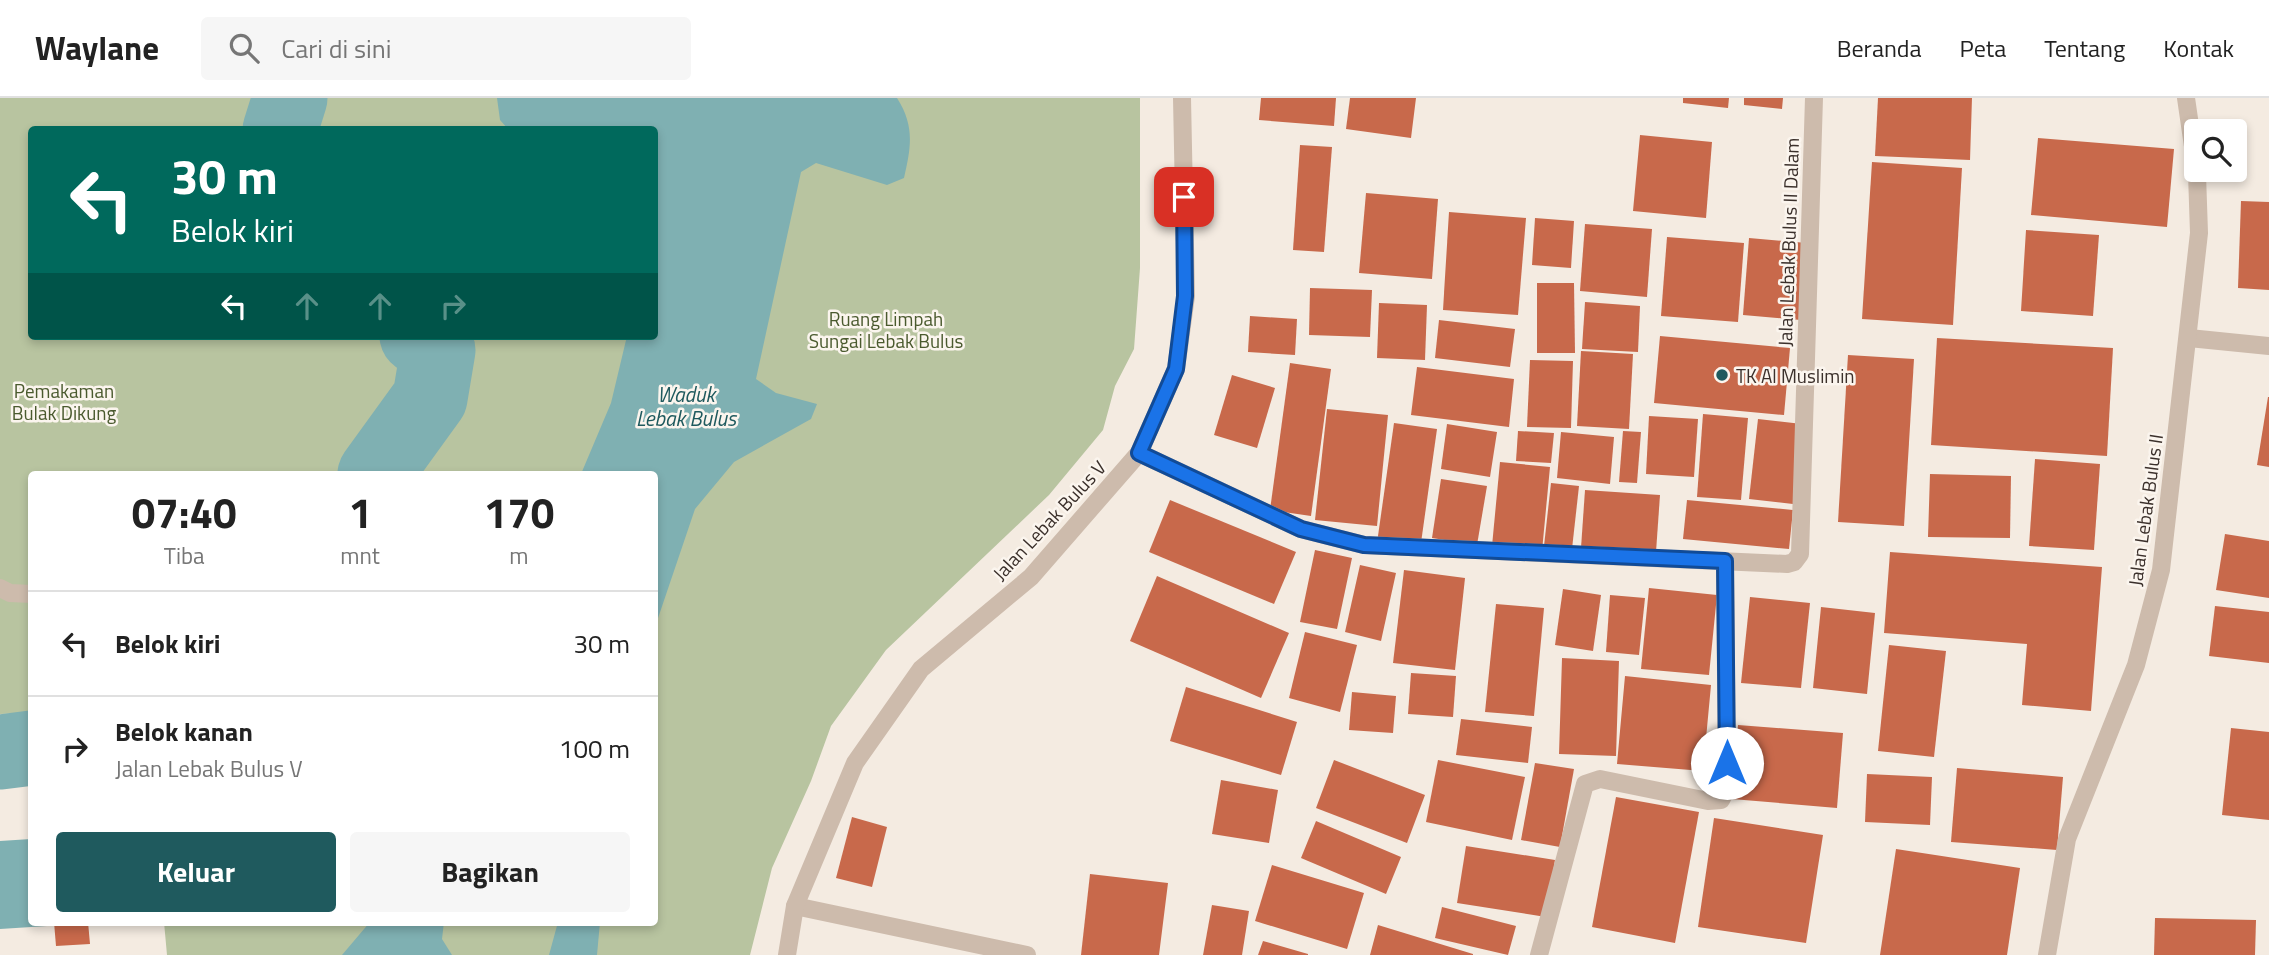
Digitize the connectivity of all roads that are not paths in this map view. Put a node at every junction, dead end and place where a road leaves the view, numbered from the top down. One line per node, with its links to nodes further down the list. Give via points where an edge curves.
1 (1182, 98): 6 (street, Jalan Lebak Bulus V, via 1185,296 1176,369)
2 (1814, 98): 7 (street, Jalan Lebak Bulus II Dalam, via 1800,554 1787,564)
3 (2186, 98): 4 (street, Jalan Lebak Bulus II, via 2197,174 2199,233)
4 (2189, 338): 5 (street); 14 (street, Jalan Lebak Bulus II, via 2161,570 2136,665 2067,839)
5 (2269, 346)
6 (1139, 453): 7 (street, via 1301,529 1364,545); 10 (street, Jalan Lebak Bulus V, via 1031,577 921,669 855,763)
7 (1725, 561): 13 (street, via 1727,789 1721,800 1708,801 1600,779 1585,784)
8 (0, 588): 9 (street)
9 (28, 594)
10 (795, 906): 11 (street, Jalan Lebak Bulus V); 12 (street)
11 (787, 955)
12 (1027, 955)
13 (1539, 955)
14 (2047, 955)

